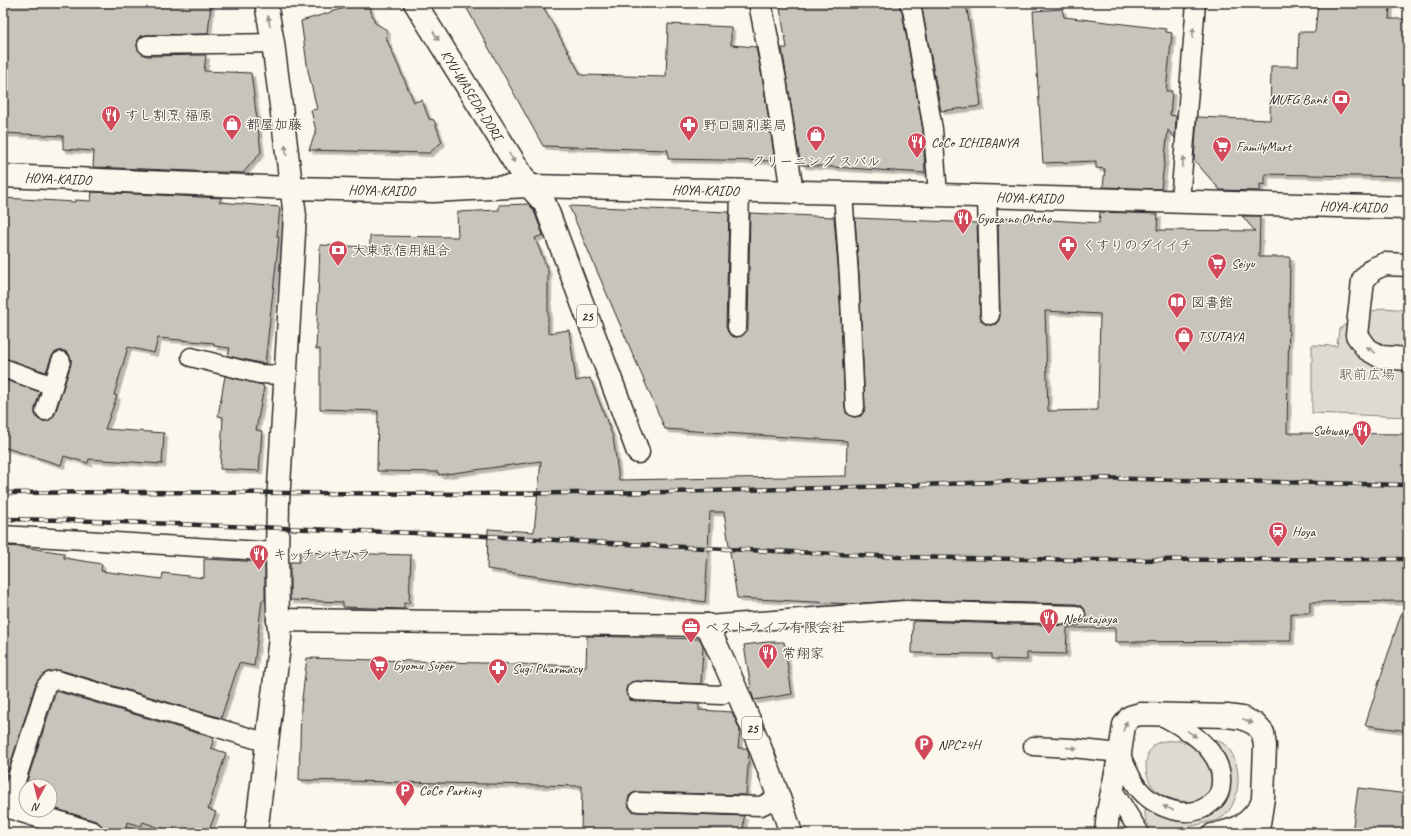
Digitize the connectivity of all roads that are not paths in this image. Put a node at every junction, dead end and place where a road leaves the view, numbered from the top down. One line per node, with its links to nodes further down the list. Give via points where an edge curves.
1 (266, 3): 6 (main road, one-way to 1)
2 (415, 3): 9 (main road, KYU-WASEDA-DORI / 25, one-way to 9)
3 (760, 3): 12 (main road)
4 (909, 3): 14 (lane, via 912,8 933,129)
5 (1196, 3): 16 (lane, one-way to 5)
6 (273, 44): 7 (lane); 10 (main road, one-way to 6)
7 (147, 45)
8 (3, 176): 10 (main road, HOYA-KAIDO)
9 (529, 186): 10 (main road, HOYA-KAIDO, via 433,191); 11 (main road, HOYA-KAIDO); 29 (main road, 25, via 545,204)
10 (291, 188): 25 (main road, via 295,216)
11 (740, 190): 12 (main road, HOYA-KAIDO); 20 (lane)
12 (792, 192): 13 (main road, HOYA-KAIDO)
13 (843, 193): 14 (main road, HOYA-KAIDO); 27 (lane)
14 (938, 195): 15 (main road, HOYA-KAIDO)
15 (988, 196): 16 (main road, HOYA-KAIDO); 19 (lane)
16 (1180, 201): 17 (main road, HOYA-KAIDO)
17 (1408, 208)
18 (1408, 265): 22 (main road, one-way to 18, via 1381,357 1367,349 1358,336 1363,280 1373,269 1385,264)
19 (990, 315)
20 (737, 327)
21 (191, 357): 25 (lane, via 259,374)
22 (1408, 358)
23 (61, 361): 26 (lane)
24 (3, 368): 26 (lane)
25 (286, 375): 31 (main road)
26 (53, 386): 28 (lane)
27 (855, 407)
28 (45, 411)
29 (638, 452)
30 (3, 535): 31 (lane)
31 (277, 552): 33 (main road)
32 (1076, 615): 34 (lane, via 906,610)
33 (278, 620): 34 (main road); 38 (main road, via 280,638)
34 (708, 625): 35 (main road, 25)
35 (736, 688): 36 (lane, via 722,695); 42 (main road, 25)
36 (636, 691)
37 (1158, 714): 40 (main road, one-way to 37, via 1124,725 1130,717); 40 (lane, one-way to 40, via 1198,738 1218,762 1221,787 1217,798 1208,807 1193,812 1176,811 1162,806 1139,789); 43 (main road, one-way to 43, via 1227,716 1242,718 1255,724 1263,733 1265,746)
38 (268, 743): 45 (lane, via 57,680 46,686); 47 (main road)
39 (1033, 746): 40 (lane, one-way to 40)
40 (1120, 753): 41 (main road)
41 (1113, 790): 49 (main road); 50 (lane)
42 (779, 797): 44 (lane, via 761,806); 48 (main road, 25)
43 (1263, 798): 51 (lane, via 1254,814 1241,825); 52 (main road)
44 (638, 802)
45 (6, 805): 46 (main road)
46 (92, 833)
47 (256, 833)
48 (790, 833)
49 (1106, 833)
50 (1140, 833)
51 (1212, 833)
52 (1257, 833)

